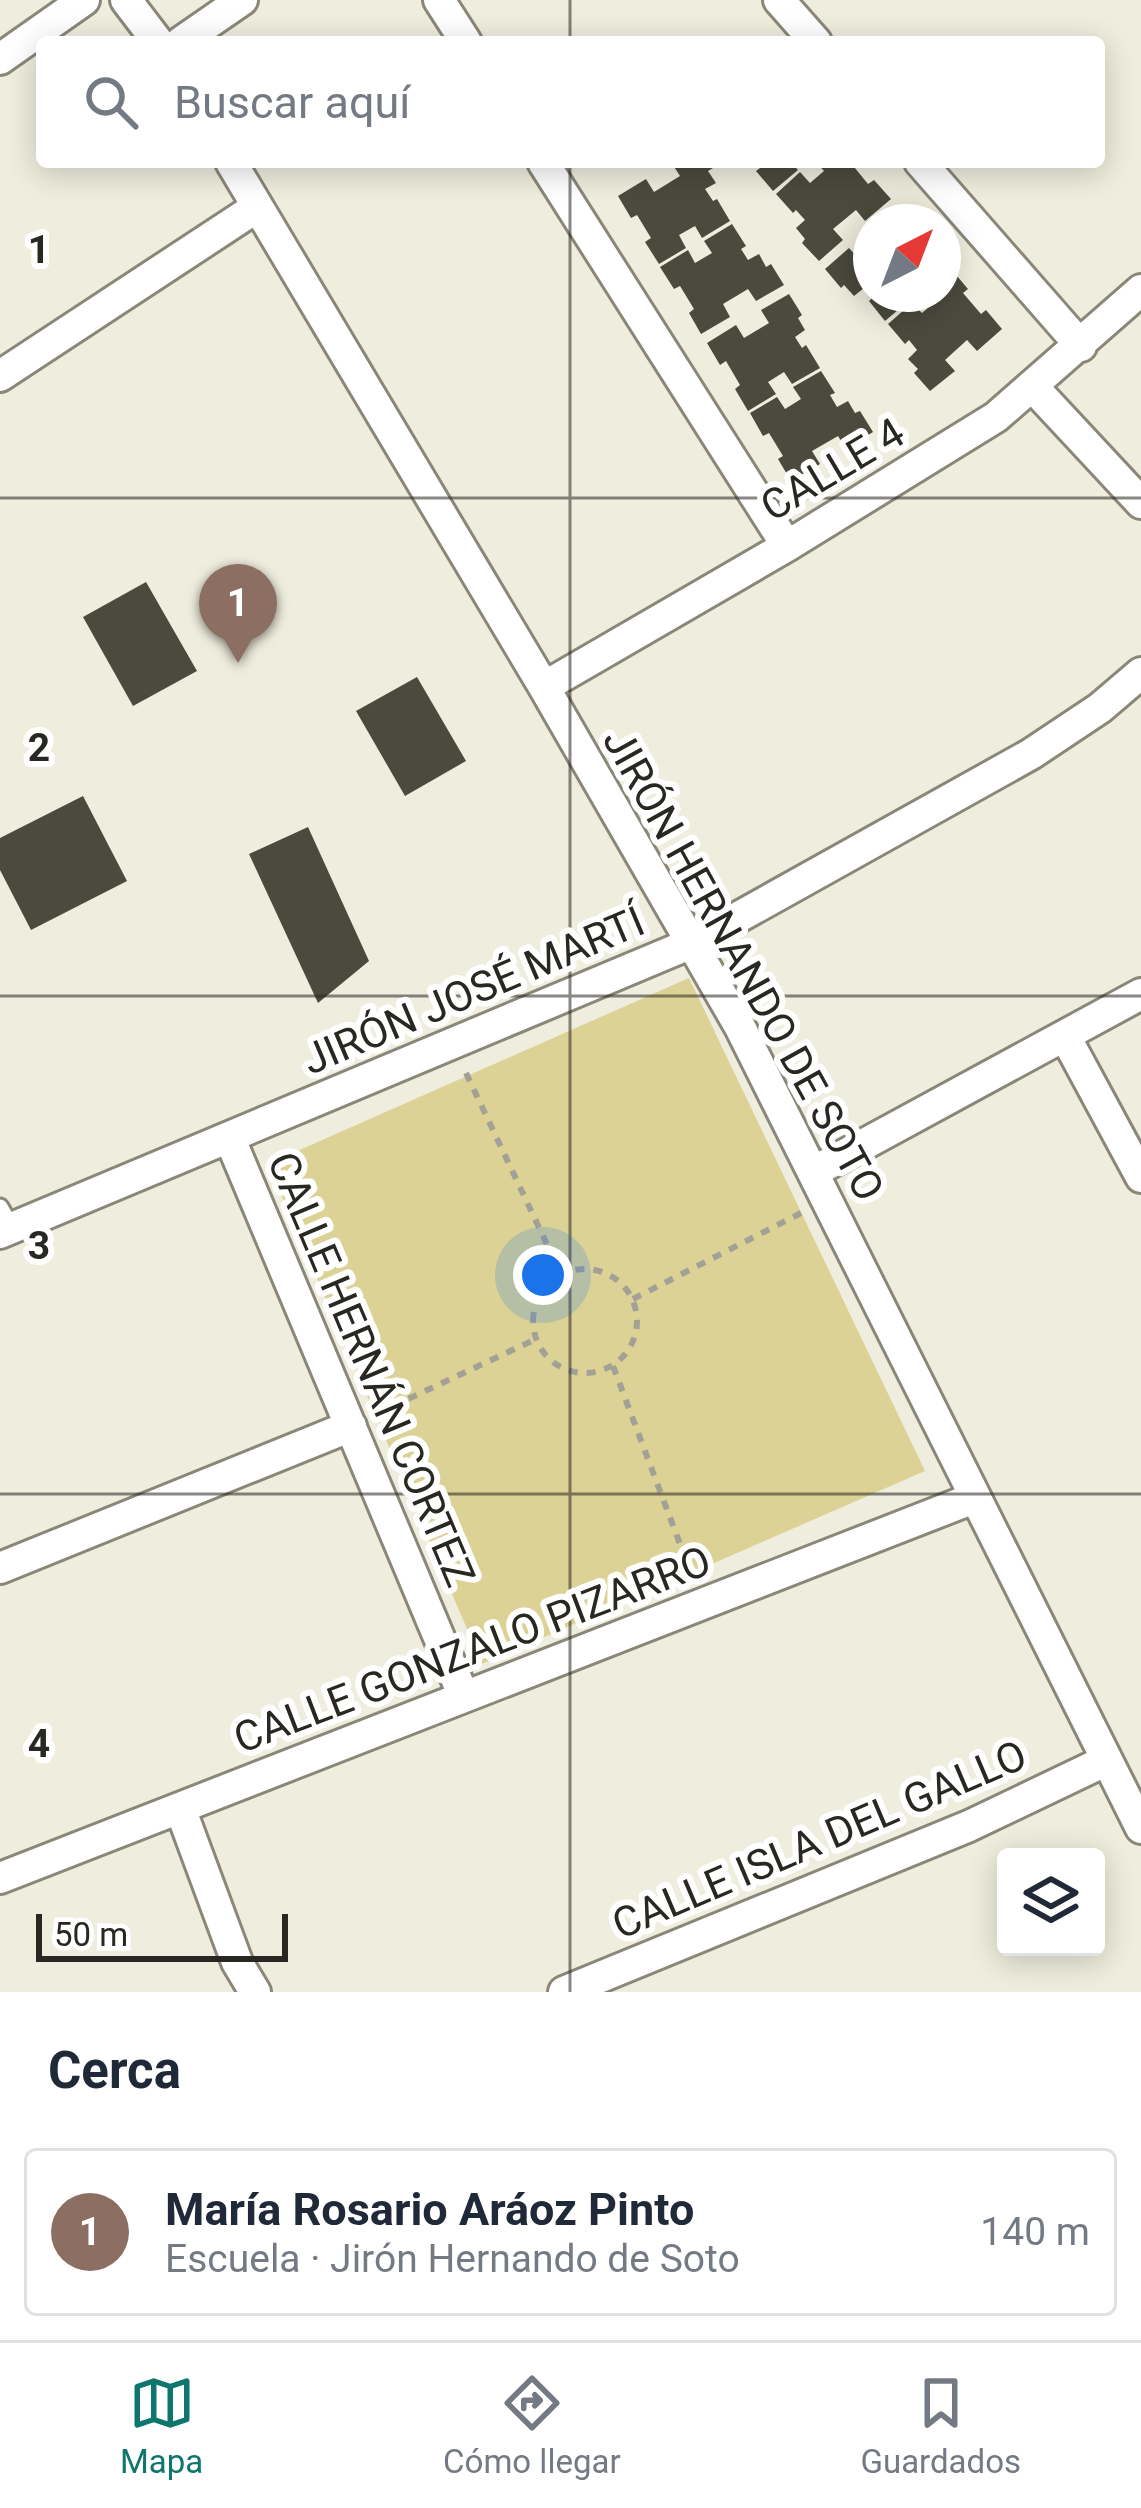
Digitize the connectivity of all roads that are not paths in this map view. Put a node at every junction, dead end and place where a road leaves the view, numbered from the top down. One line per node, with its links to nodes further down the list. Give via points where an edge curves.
1 (84, 0): 10 (street)
2 (126, 0): 6 (street)
3 (242, 0): 7 (street)
4 (440, 0): 8 (street)
5 (779, 0): 9 (street)
6 (153, 36)
7 (190, 36)
8 (462, 36)
9 (811, 36)
10 (0, 59)
11 (234, 168): 14 (street, JIRÓN HERNANDO DE SOTO)
12 (547, 168): 20 (street)
13 (925, 168): 16 (street)
14 (257, 207): 17 (street); 22 (street, JIRÓN HERNANDO DE SOTO)
15 (1141, 290): 16 (street, CALLE 4)
16 (1081, 346): 18 (street, CALLE 4)
17 (0, 376)
18 (1033, 387): 19 (street); 20 (street, CALLE 4)
19 (1141, 503)
20 (788, 546): 22 (street, CALLE 4)
21 (1141, 673): 23 (street, JIRÓN JOSÉ MARTÍ, via 1031,754)
22 (544, 686): 23 (street, JIRÓN HERNANDO DE SOTO)
23 (692, 943): 26 (street, JIRÓN JOSÉ MARTÍ); 28 (street, JIRÓN HERNANDO DE SOTO)
24 (1141, 994): 25 (street)
25 (1066, 1038): 27 (street); 28 (street)
26 (230, 1139): 29 (street, JIRÓN JOSÉ MARTÍ); 30 (street, CALLE HERNÁN CORTEZ)
27 (1141, 1177)
28 (821, 1185): 31 (street, JIRÓN HERNANDO DE SOTO)
29 (4, 1223)
30 (350, 1426): 32 (street); 33 (street, CALLE HERNÁN CORTEZ)
31 (974, 1498): 33 (street, CALLE GONZALO PIZARRO); 34 (street, JIRÓN HERNANDO DE SOTO)
32 (0, 1568)
33 (464, 1697): 35 (street, CALLE GONZALO PIZARRO)
34 (1106, 1761): 36 (street, JIRÓN HERNANDO DE SOTO); 38 (street, CALLE ISLA DEL GALLO)
35 (180, 1808): 37 (street, CALLE GONZALO PIZARRO); 39 (street)
36 (1141, 1828)
37 (0, 1878)
38 (621, 1982): 40 (street, CALLE ISLA DEL GALLO)
39 (255, 1992)
40 (564, 1992)

